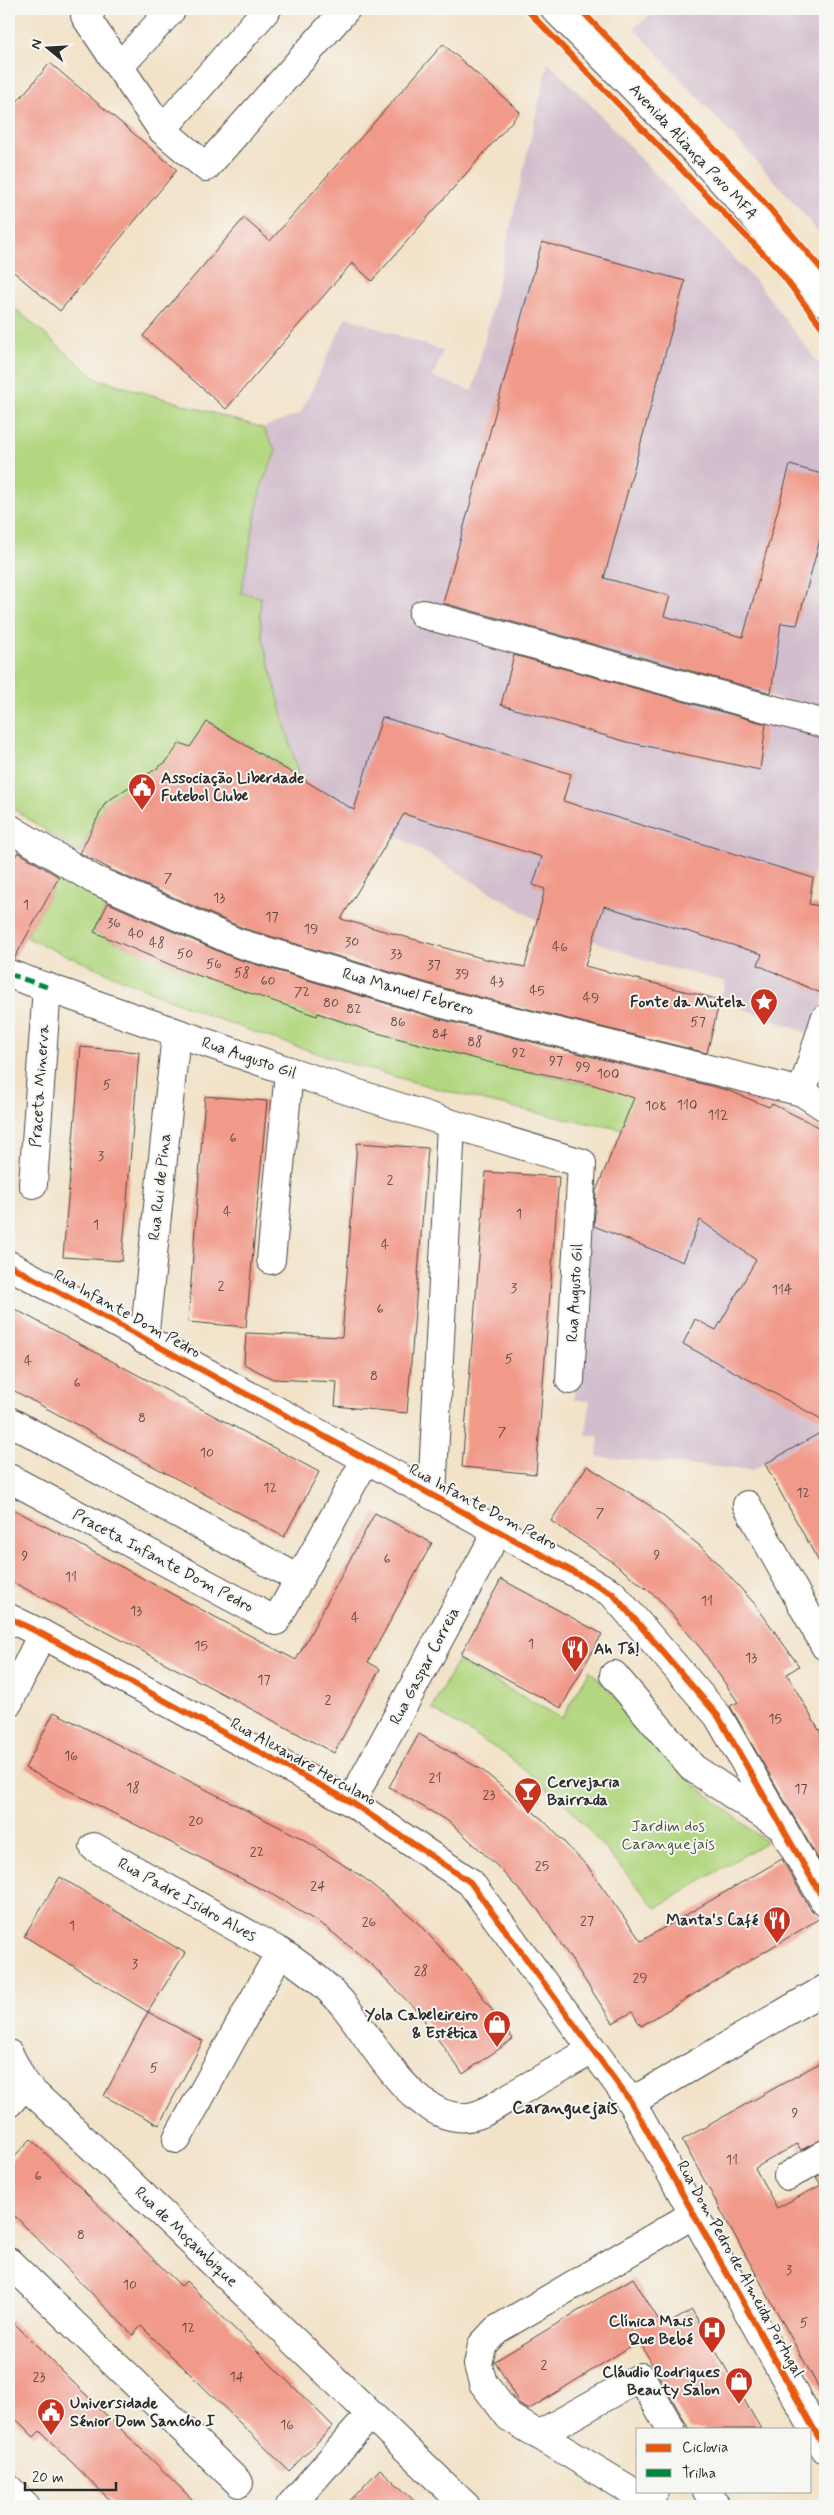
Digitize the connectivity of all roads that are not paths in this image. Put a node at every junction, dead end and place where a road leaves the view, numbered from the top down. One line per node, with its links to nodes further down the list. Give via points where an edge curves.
1 (92, 9): 6 (street, via 85,16)
2 (172, 9): 6 (street)
3 (267, 9): 7 (street)
4 (346, 9): 7 (street, via 206,167)
5 (555, 9): 8 (street, Avenida Aliança Povo MFA, via 652,105 795,263)
6 (119, 67): 7 (street)
7 (162, 130)
8 (825, 302)
9 (423, 614): 10 (street)
10 (825, 724)
11 (9, 828): 17 (street, Rua Manuel Febrero, via 94,879 238,942 443,1004)
12 (9, 974): 13 (street, Rua Augusto Gil)
13 (48, 987): 15 (street, Rua Augusto Gil); 20 (street, Praceta Minerva)
14 (825, 1019): 17 (street)
15 (176, 1034): 16 (street, Rua Augusto Gil); 23 (street, Rua Rui de Pina)
16 (289, 1072): 19 (street, Rua Augusto Gil); 21 (street)
17 (802, 1092): 18 (street, Rua Manuel Febrero)
18 (825, 1107)
19 (451, 1125): 24 (street, Rua Augusto Gil, via 582,1163); 28 (street)
20 (33, 1184)
21 (271, 1260)
22 (9, 1265): 23 (street, Rua Infante Dom Pedro)
23 (144, 1340): 26 (street, Rua Infante Dom Pedro)
24 (570, 1380)
25 (9, 1422): 31 (street)
26 (366, 1459): 28 (street, Rua Infante Dom Pedro); 31 (street, Praceta Infante Dom Pedro)
27 (9, 1478): 31 (street, Praceta Infante Dom Pedro, via 276,1621)
28 (432, 1495): 30 (street, Rua Infante Dom Pedro)
29 (747, 1504): 34 (street)
30 (498, 1530): 37 (street, Rua Gaspar Correia); 38 (street, Rua Infante Dom Pedro, via 612,1592 718,1716)
31 (299, 1579)
32 (9, 1618): 33 (street, Rua Alexandre Herculano)
33 (42, 1634): 36 (street); 37 (street, Rua Alexandre Herculano)
34 (825, 1646)
35 (614, 1675): 38 (street, via 693,1768)
36 (9, 1702)
37 (351, 1802): 43 (street, Rua Alexandre Herculano, via 470,1882)
38 (782, 1828): 40 (street, Rua Infante Dom Pedro)
39 (94, 1847): 41 (street, Rua Padre Isidro Alves)
40 (825, 1902)
41 (280, 1952): 43 (street, Rua Padre Isidro Alves, via 324,1985 346,2008 404,2085 435,2110 457,2116 479,2114); 47 (street)
42 (825, 1990): 46 (street)
43 (592, 2050): 46 (street, Rua Alexandre Herculano)
44 (9, 2054): 45 (street, Rua de Moçambique)
45 (17, 2094): 52 (street, Rua de Moçambique, via 106,2160)
46 (631, 2102): 50 (street, Rua Dom Pedro de Almeida Portugal)
47 (177, 2139)
48 (825, 2154): 49 (street)
49 (788, 2176)
50 (694, 2214): 54 (street, Rua Dom Pedro de Almeida Portugal, via 496,2330 482,2346 478,2365 482,2383 509,2417); 55 (street, Rua Dom Pedro de Almeida Portugal)
51 (9, 2262): 56 (street)
52 (370, 2416): 61 (street); 62 (street, Rua de Moçambique)
53 (670, 2428): 54 (street, via 641,2376)
54 (538, 2435): 58 (street, via 648,2502)
55 (825, 2449)
56 (239, 2483)
57 (9, 2488): 60 (street)
58 (654, 2492)
59 (709, 2492): 63 (street)
60 (26, 2506)
61 (290, 2506)
62 (466, 2506)
63 (716, 2506)

